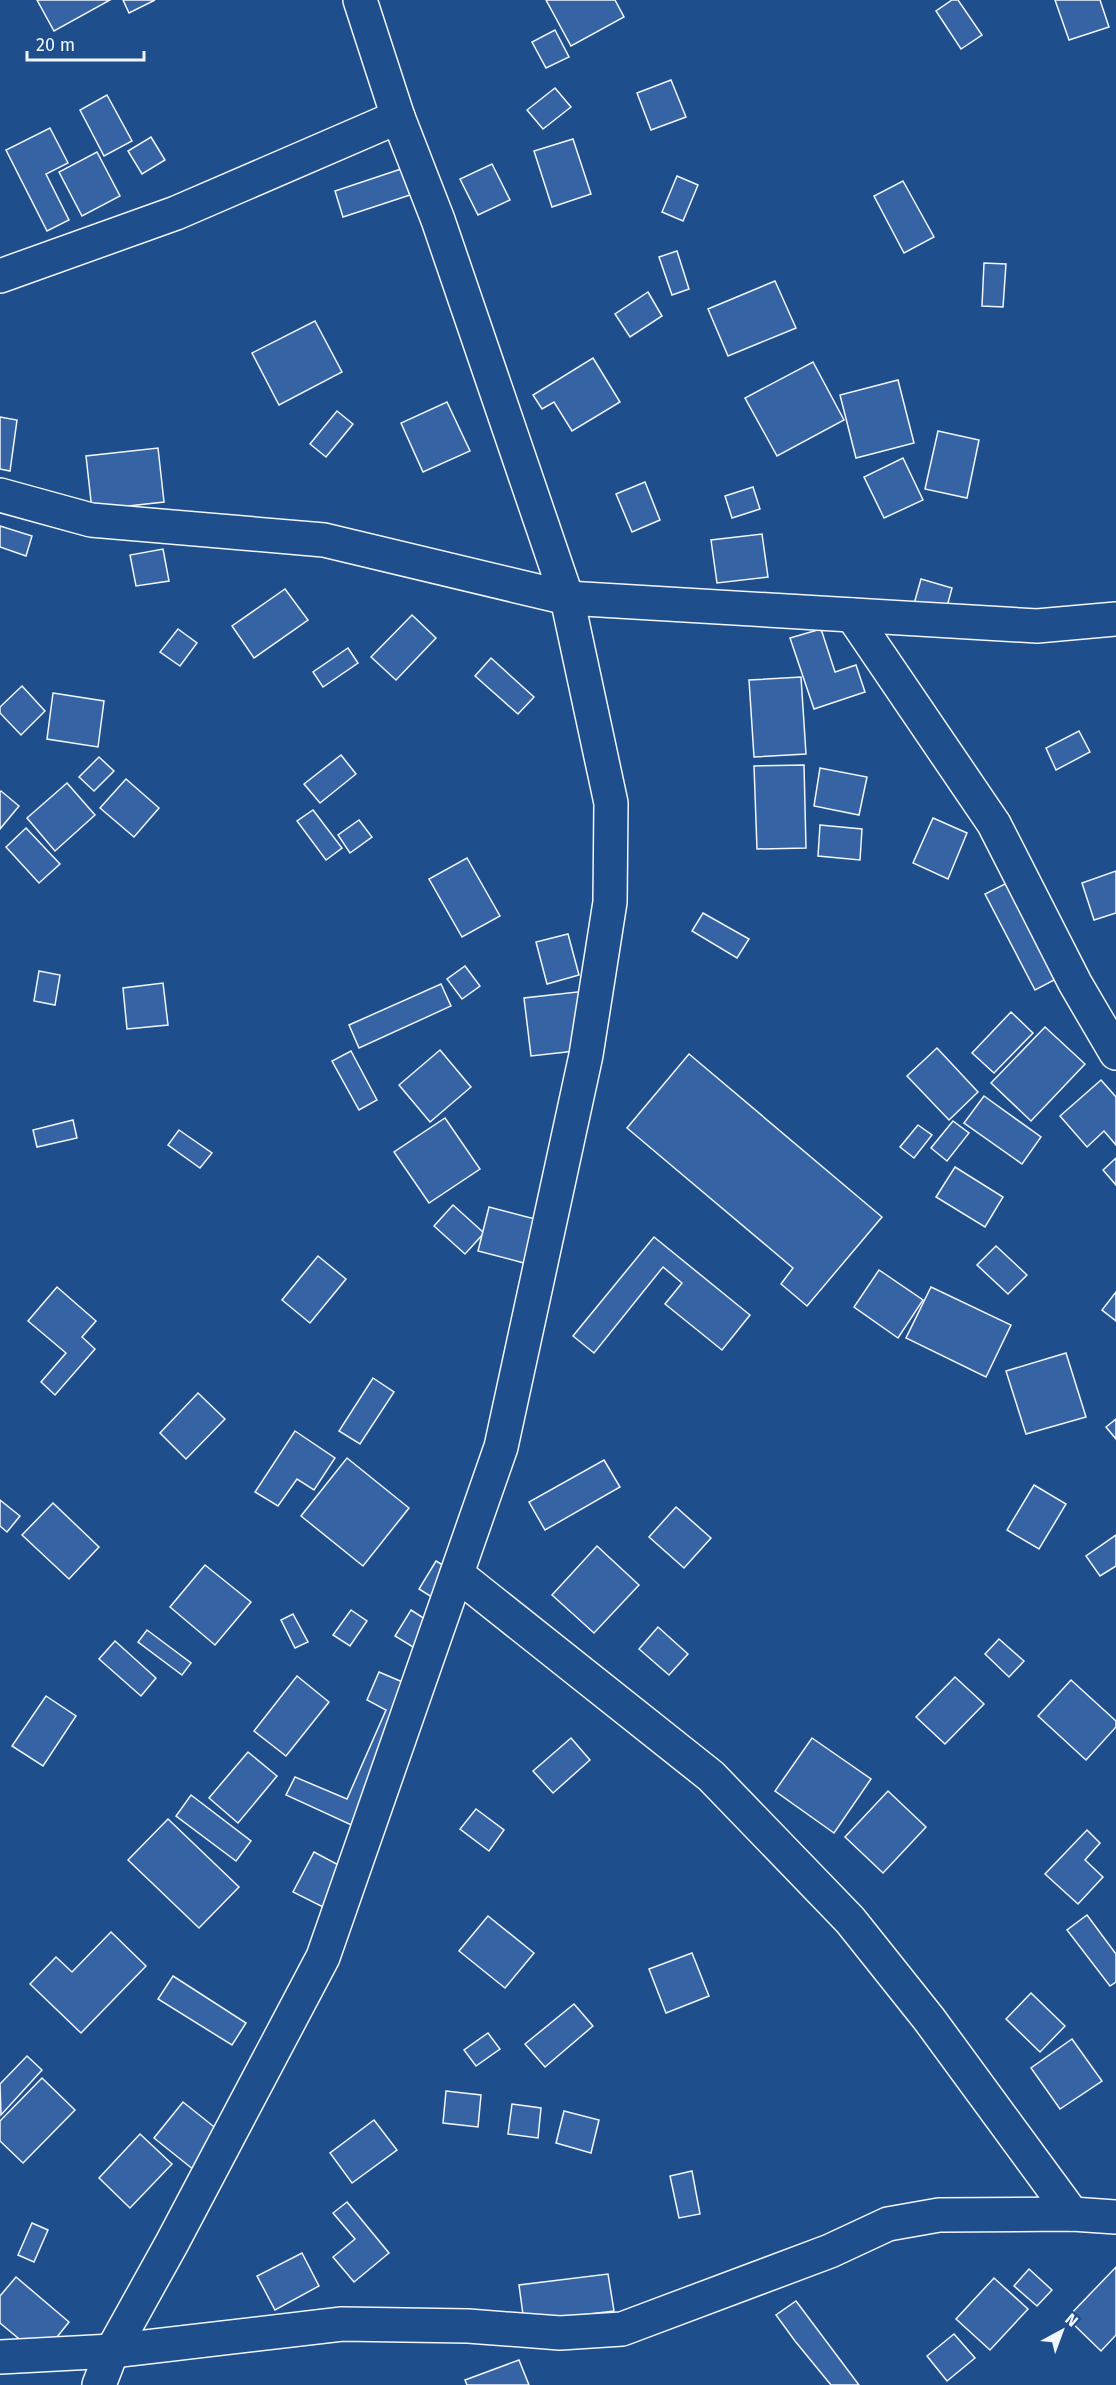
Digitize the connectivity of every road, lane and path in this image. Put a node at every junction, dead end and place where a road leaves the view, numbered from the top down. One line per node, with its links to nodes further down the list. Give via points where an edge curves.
1 (360, 0): 2 (street)
2 (398, 117): 3 (street, via 176,213); 5 (street, via 438,220)
3 (0, 276)
4 (0, 495): 5 (street, via 91,520 324,540)
5 (567, 598): 6 (street); 9 (street, via 611,803 610,902 586,1055 501,1447)
6 (852, 615): 7 (street, via 1037,626); 8 (street, via 994,824 1075,983)
7 (1116, 619)
8 (1116, 1053)
9 (457, 1574): 10 (street, via 711,1776 850,1920 929,2019); 12 (street, via 322,1957)
10 (1072, 2214): 11 (street); 12 (street, via 939,2215 888,2224 830,2252 622,2329 560,2333 468,2326 342,2324)
11 (1116, 2217)
12 (112, 2351): 13 (street); 14 (street)
13 (0, 2357)
14 (99, 2385)

